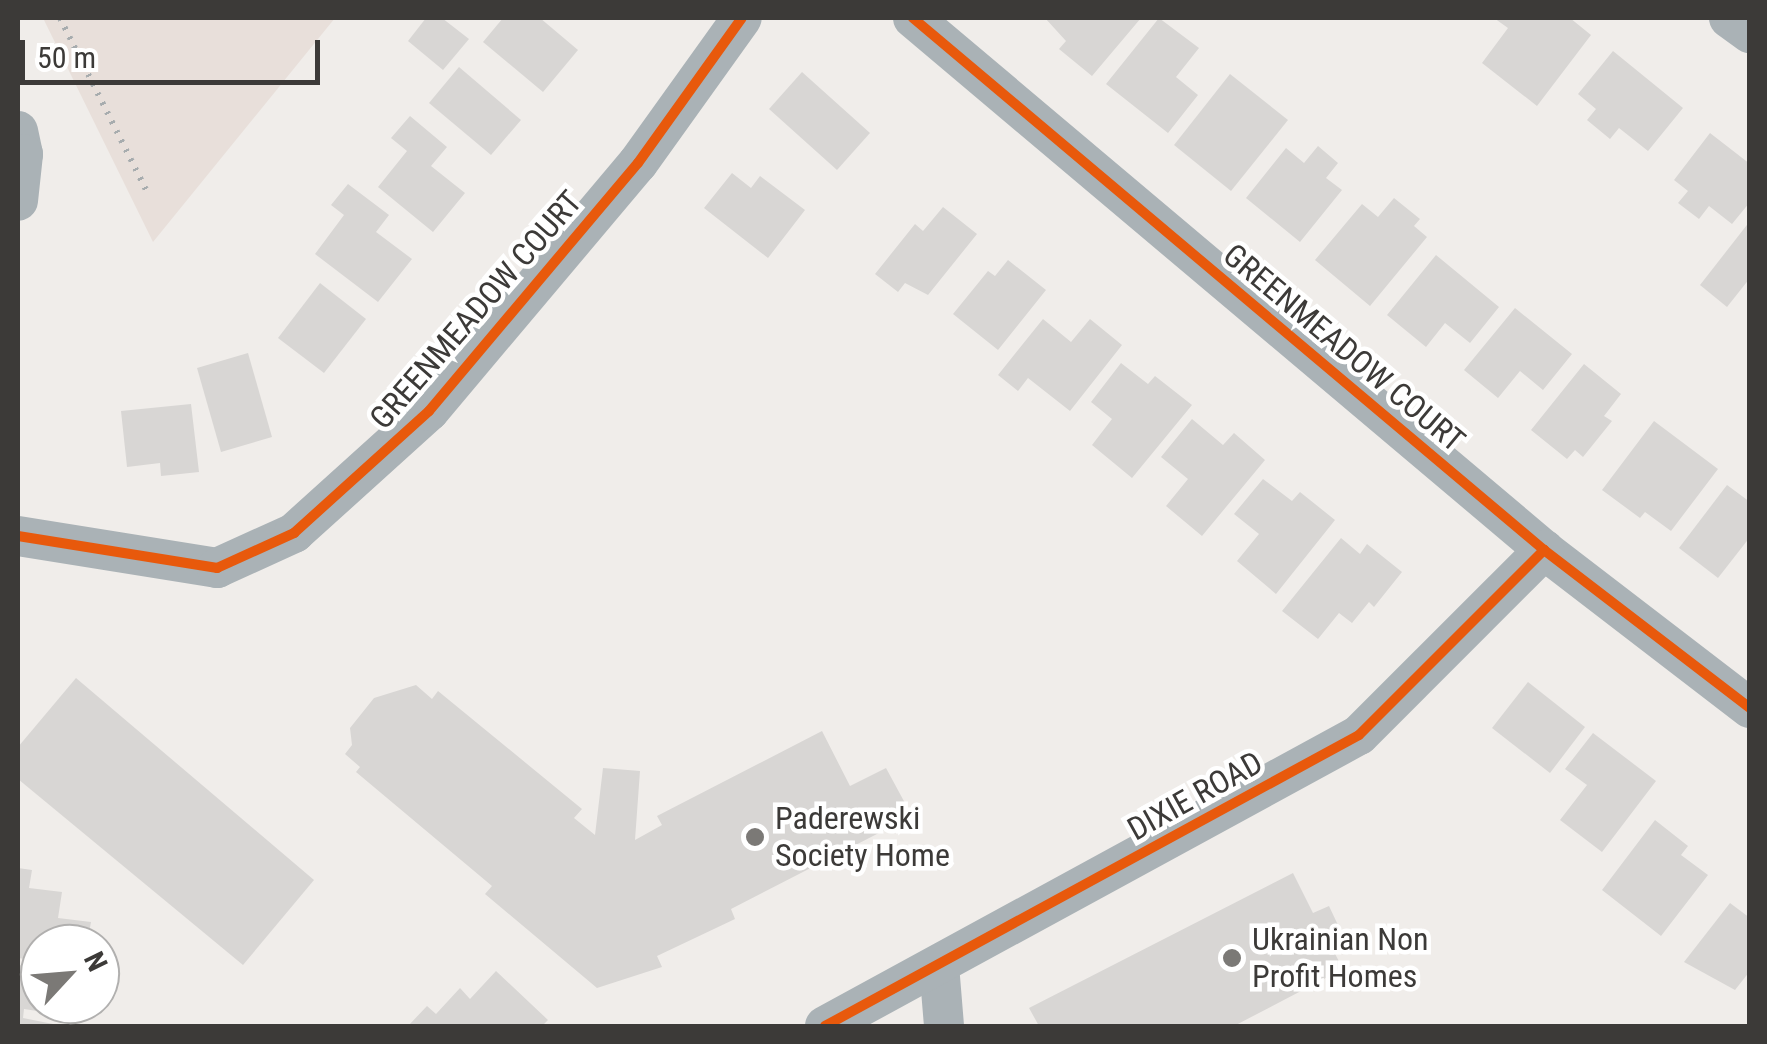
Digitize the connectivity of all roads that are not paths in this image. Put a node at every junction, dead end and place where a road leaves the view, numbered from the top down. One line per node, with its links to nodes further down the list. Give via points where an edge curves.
1 (742, 18): 7 (street, GREENMEADOW COURT, via 638,162 429,411 294,533 218,568)
2 (913, 18): 8 (street, GREENMEADOW COURT)
3 (1729, 18): 4 (street)
4 (1750, 33)
5 (18, 131): 6 (street, via 24,154)
6 (18, 201)
7 (18, 536)
8 (1544, 550): 9 (street, GREENMEADOW COURT); 10 (street, DIXIE ROAD, via 1358,735)
9 (1750, 708)
10 (939, 964): 11 (street, DIXIE ROAD); 12 (street)
11 (825, 1026)
12 (944, 1026)

